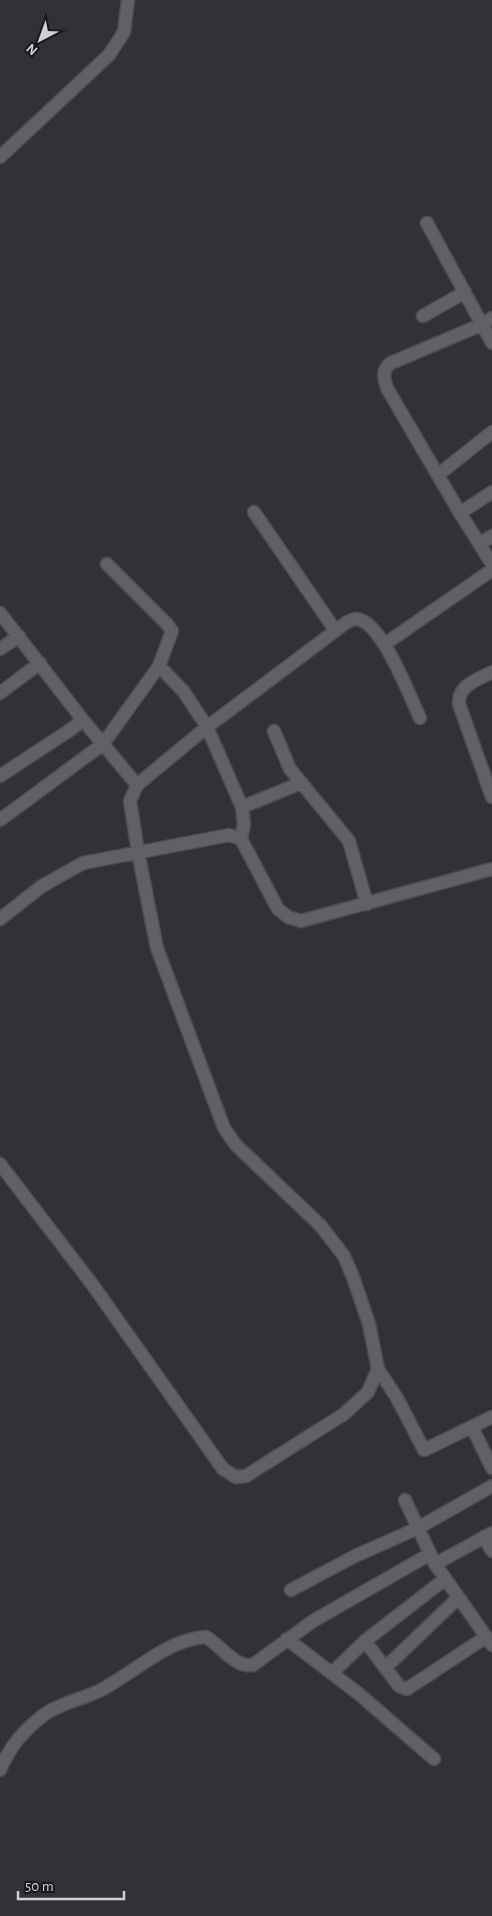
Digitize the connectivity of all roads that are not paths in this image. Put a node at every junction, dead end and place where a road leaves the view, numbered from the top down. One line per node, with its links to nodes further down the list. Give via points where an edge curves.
1 (128, 0): 2 (street, via 124,32 109,55)
2 (0, 157)
3 (427, 223): 4 (street)
4 (465, 292): 5 (street); 6 (street)
5 (423, 316)
6 (487, 321): 7 (street); 9 (street, via 391,363 385,370 388,390)
7 (492, 343)
8 (492, 432): 9 (street)
9 (438, 475): 12 (street)
10 (492, 492): 12 (street)
11 (254, 512): 19 (street)
12 (460, 513): 14 (street)
13 (492, 536): 14 (street)
14 (480, 544): 16 (street)
15 (107, 564): 24 (street, via 172,631)
16 (492, 564)
17 (492, 570): 21 (street)
18 (0, 614): 20 (street)
19 (335, 630): 21 (street, via 356,619 371,628); 29 (street)
20 (19, 636): 22 (street); 23 (street)
21 (385, 644): 27 (street)
22 (0, 648)
23 (40, 663): 26 (street); 28 (street)
24 (159, 666): 29 (street, via 184,692); 31 (street)
25 (492, 672): 35 (street, via 464,687 458,695)
26 (0, 694)
27 (420, 718)
28 (82, 720): 31 (street); 32 (street)
29 (207, 727): 34 (street); 36 (street)
30 (274, 730): 33 (street, via 287,765)
31 (103, 744): 34 (street); 37 (street)
32 (0, 776)
33 (301, 783): 36 (street); 41 (street, via 349,841)
34 (137, 785): 39 (street, via 130,807)
35 (492, 798)
36 (242, 807): 38 (street, via 244,824)
37 (0, 820)
38 (241, 839): 39 (street, via 229,835); 41 (street, via 278,909 294,920 310,920)
39 (138, 852): 42 (street, via 74,867 26,897); 44 (street, via 157,948 224,1128 236,1145 321,1226 344,1256 360,1295)
40 (492, 869): 41 (street)
41 (367, 904)
42 (0, 919)
43 (0, 1164): 44 (street, via 92,1284 223,1469 236,1477 246,1476 344,1414 368,1392)
44 (378, 1369): 46 (street, via 400,1402 424,1450)
45 (492, 1417): 46 (street)
46 (472, 1427): 47 (street)
47 (492, 1468)
48 (492, 1486): 50 (street)
49 (405, 1500): 50 (street)
50 (418, 1528): 53 (street); 55 (street, via 354,1556)
51 (488, 1535): 52 (street); 53 (street)
52 (492, 1551)
53 (433, 1559): 54 (street); 57 (street, via 312,1620)
54 (445, 1579): 56 (street); 58 (street)
55 (292, 1590)
56 (458, 1598): 59 (street); 60 (street)
57 (287, 1639): 61 (street); 63 (street, via 250,1665 238,1662 206,1637 174,1646 102,1689 47,1713 20,1735)
58 (365, 1640): 60 (street); 61 (street)
59 (489, 1641): 60 (street, via 408,1689 400,1686)
60 (386, 1668)
61 (332, 1673): 62 (street)
62 (434, 1759)
63 (0, 1770)

